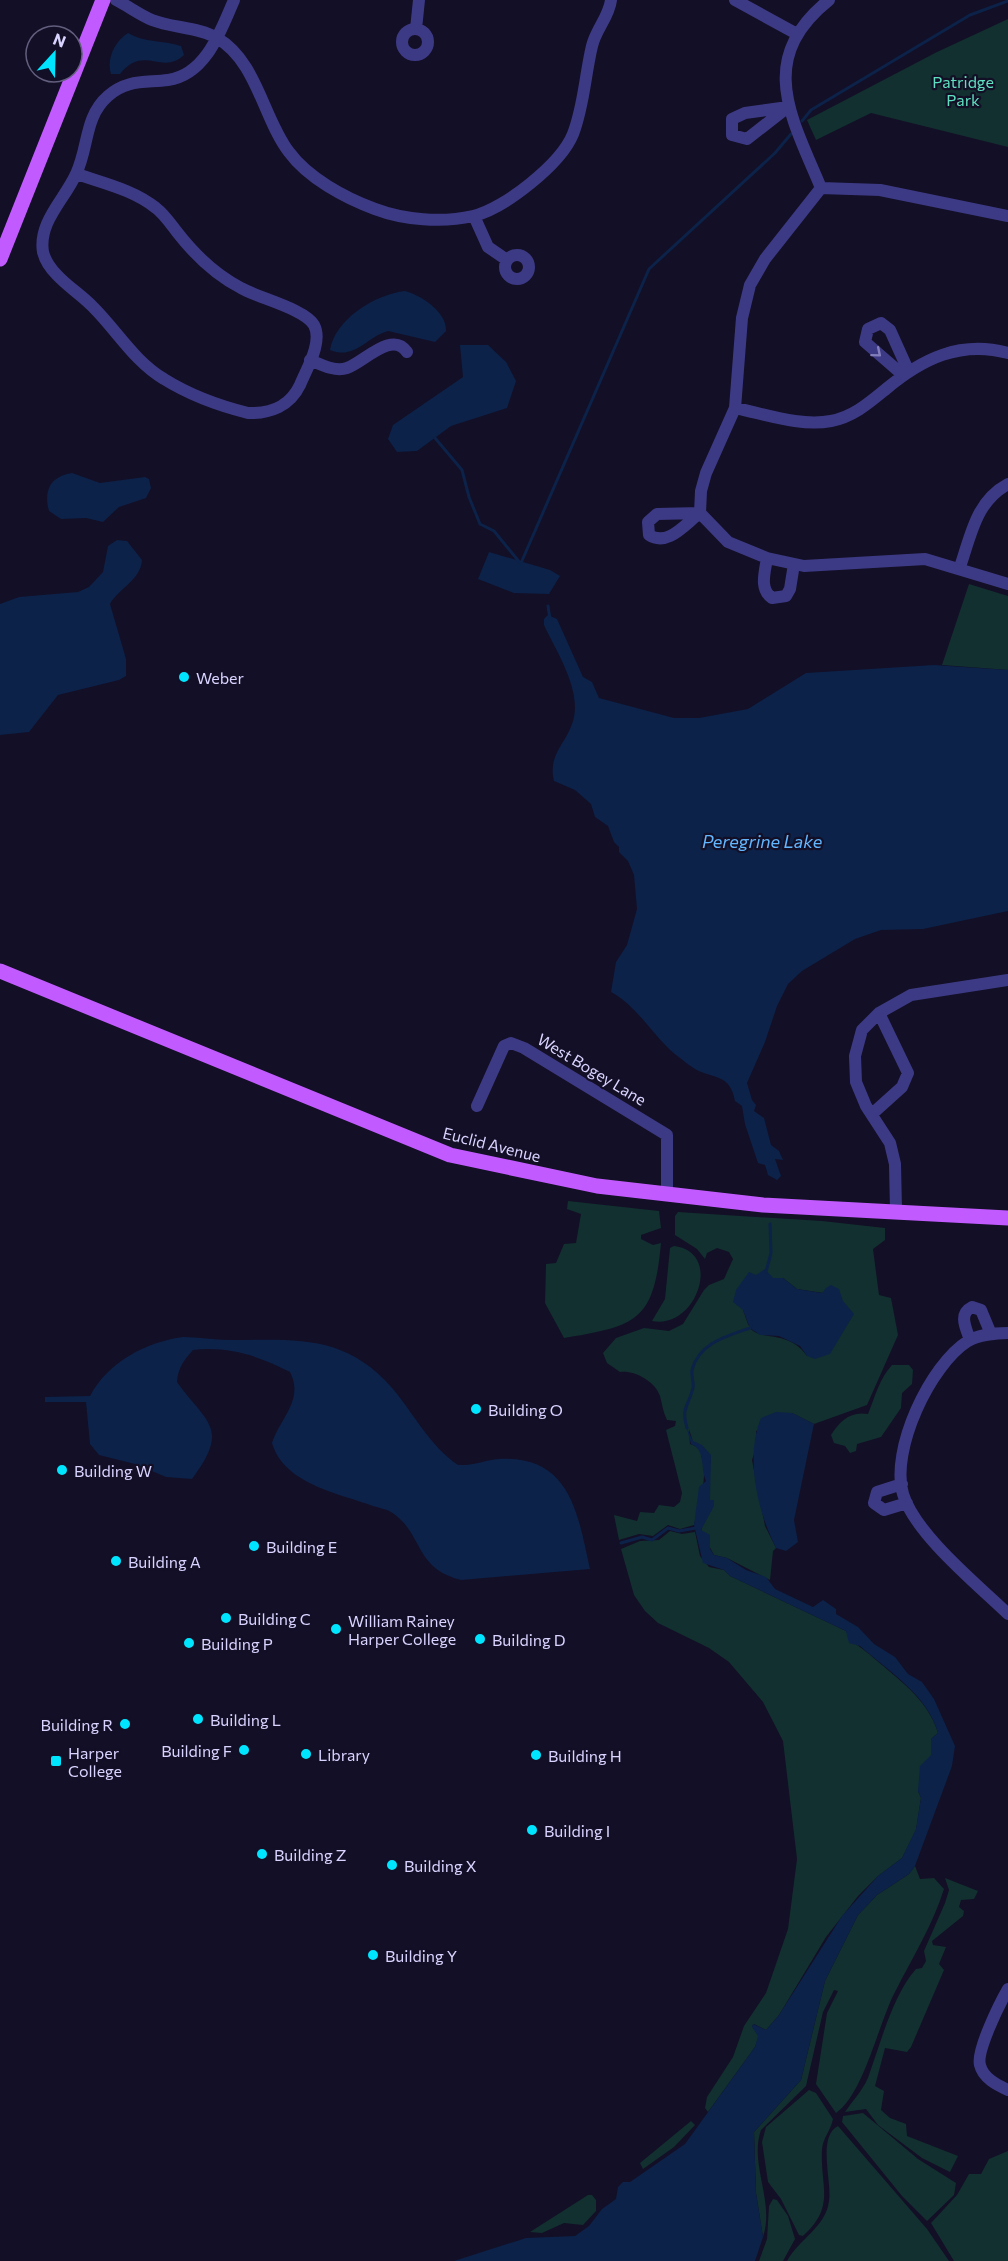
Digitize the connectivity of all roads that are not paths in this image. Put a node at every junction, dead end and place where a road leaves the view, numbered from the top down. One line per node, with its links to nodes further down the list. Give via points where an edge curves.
1 (103, 0): 15 (main road)
2 (116, 0): 10 (street, via 152,20)
3 (234, 0): 10 (street)
4 (419, 0): 8 (street)
5 (610, 0): 13 (street, via 593,43 572,136 547,170 512,197)
6 (735, 0): 9 (street)
7 (828, 0): 9 (street)
8 (416, 29)
9 (797, 34): 12 (street, via 785,72 788,107)
10 (217, 38): 11 (street, via 202,60 181,77 135,81 109,95 87,129); 13 (street, via 241,59 289,152 318,178 357,202 392,216 428,220)
11 (77, 174): 19 (street, via 157,208 192,249 224,278 308,317 317,342); 19 (street, via 45,229 44,253 57,276 93,307 155,373 235,410 263,414 283,405 299,388)
12 (821, 188): 14 (street, via 880,190); 20 (street, via 765,259 750,285 742,318)
13 (474, 216): 16 (street, via 488,247)
14 (1008, 216)
15 (0, 259)
16 (507, 260)
17 (407, 352): 19 (street, via 391,345 339,369)
18 (1008, 352): 20 (street, via 970,347 933,357 906,373 861,410 830,422 809,422)
19 (310, 360)
20 (735, 408): 22 (street, via 706,473 700,513 728,542)
21 (1008, 484): 24 (street, via 987,498 977,514)
22 (767, 558): 23 (street); 23 (street, via 764,584 772,598 786,596)
23 (794, 564): 24 (street, via 925,559)
24 (960, 567): 25 (street)
25 (1008, 584)
26 (0, 971): 31 (main road, Euclid Avenue, via 450,1155 597,1186)
27 (1008, 980): 28 (street, via 911,994)
28 (879, 1013): 30 (street, via 862,1030 855,1056 856,1082); 30 (street, via 908,1073 902,1087)
29 (477, 1106): 31 (street, West Bogey Lane, via 504,1046 511,1043 524,1048 667,1135)
30 (872, 1114): 32 (street, via 890,1143 895,1164)
31 (667, 1194): 32 (main road, Euclid Avenue, via 763,1204)
32 (896, 1210): 33 (main road, Euclid Avenue)
33 (1008, 1218)
34 (1008, 1333): 35 (street)
35 (991, 1334): 36 (street); 36 (street, via 981,1311 972,1307 964,1316)
36 (970, 1340): 37 (street, via 944,1361 928,1385 906,1439)
37 (902, 1484): 38 (street); 38 (street, via 877,1492 874,1503 884,1510)
38 (907, 1503): 39 (street, via 933,1540)
39 (1008, 1614)
40 (1008, 1989): 41 (street, via 981,2052 980,2065 988,2079)
41 (1008, 2090)

